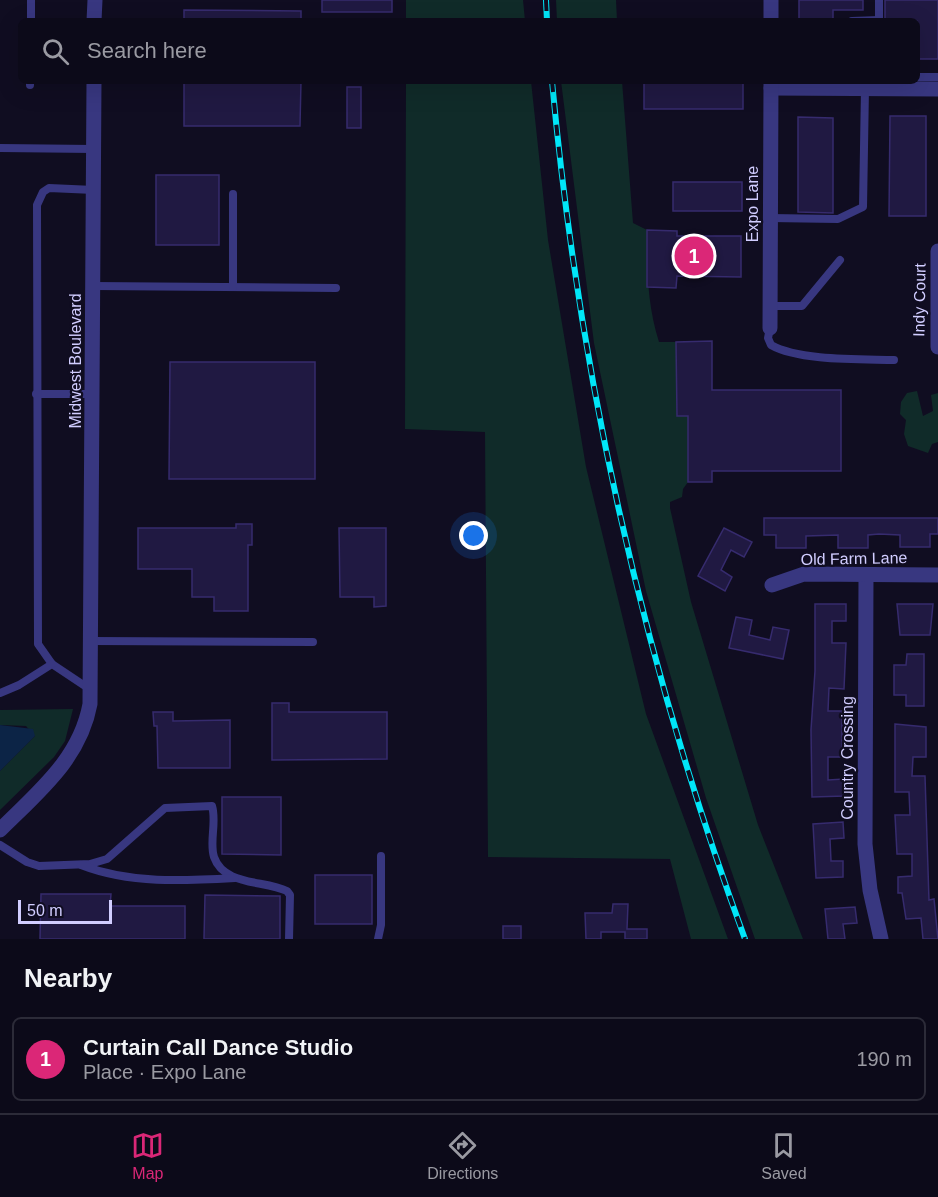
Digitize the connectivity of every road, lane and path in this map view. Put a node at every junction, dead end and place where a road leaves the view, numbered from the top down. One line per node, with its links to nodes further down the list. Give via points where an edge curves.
1 (31, 0): 5 (lane)
2 (94, 0): 6 (street)
3 (771, 0): 7 (street)
4 (879, 0): 8 (lane)
5 (31, 18)
6 (94, 18)
7 (771, 18)
8 (879, 18)
9 (920, 76): 10 (lane)
10 (938, 77)
11 (94, 84): 16 (street, Midwest Boulevard)
12 (771, 85): 13 (street); 19 (street, Expo Lane)
13 (865, 85): 14 (street); 19 (lane, via 863,207 838,219)
14 (938, 89)
15 (0, 148): 16 (lane)
16 (94, 149): 17 (street, Midwest Boulevard)
17 (94, 190): 22 (street, Midwest Boulevard); 29 (lane, via 49,188 37,204)
18 (234, 194): 23 (lane)
19 (770, 218): 25 (street, Expo Lane)
20 (938, 252): 27 (street, Indy Court)
21 (840, 260): 25 (lane, via 802,306)
22 (93, 286): 23 (lane); 30 (street, Midwest Boulevard)
23 (233, 287): 24 (lane)
24 (336, 288)
25 (770, 306): 26 (street, Expo Lane)
26 (770, 328): 28 (lane, via 771,345 782,351)
27 (938, 347)
28 (894, 360)
29 (36, 394): 30 (lane); 36 (lane, via 38,644)
30 (93, 394): 34 (street, Midwest Boulevard)
31 (866, 575): 32 (street, Old Farm Lane); 33 (street, Old Farm Lane, via 804,574); 46 (street, Country Crossing, via 865,844)
32 (938, 575)
33 (772, 585)
34 (92, 641): 35 (lane); 37 (street, Midwest Boulevard)
35 (313, 642)
36 (52, 664): 37 (lane); 38 (lane)
37 (91, 691): 39 (street, Midwest Boulevard, via 85,727 69,758)
38 (0, 693)
39 (0, 830)
40 (0, 845): 42 (lane, via 39,866)
41 (381, 856): 45 (lane)
42 (77, 864): 43 (lane, via 131,879); 43 (lane, via 107,859 165,808 206,805 213,808 214,857 227,874)
43 (236, 878): 44 (lane, via 280,888 290,895)
44 (289, 939)
45 (378, 939)
46 (881, 939)

